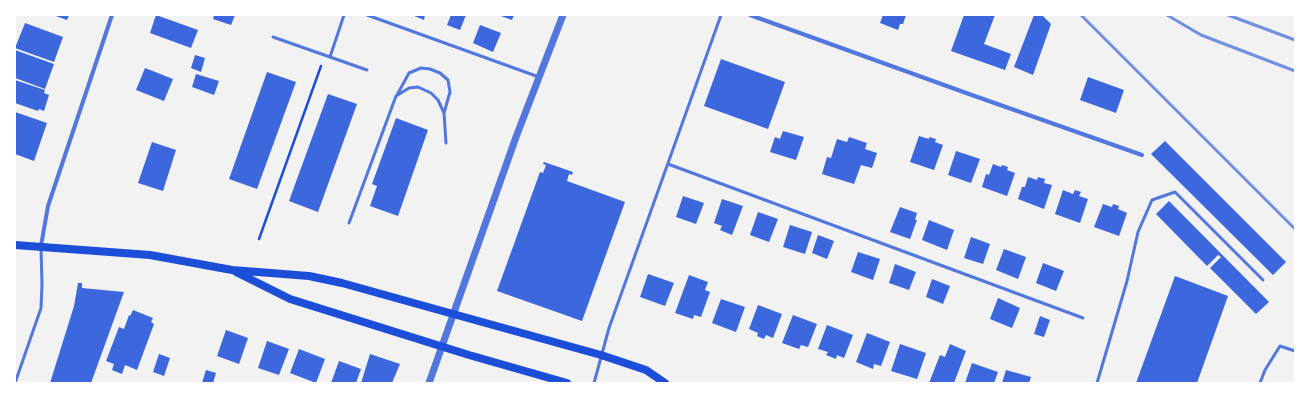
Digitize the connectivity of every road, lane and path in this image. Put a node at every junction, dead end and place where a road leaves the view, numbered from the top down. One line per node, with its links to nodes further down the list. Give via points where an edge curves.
1 (112, 15): 20 (street, via 48,206)
2 (344, 15): 9 (lane)
3 (367, 15): 11 (lane)
4 (563, 15): 11 (street)
5 (721, 15): 16 (lane)
6 (750, 15): 15 (street)
7 (273, 37): 8 (lane)
8 (325, 54): 9 (lane); 18 (path)
9 (330, 56): 10 (lane)
10 (367, 70)
11 (539, 77): 23 (street)
12 (396, 96): 13 (lane, via 409,88 418,87 431,93 438,100); 13 (lane, via 409,73 421,68 430,69 448,80 450,92); 17 (lane)
13 (444, 113): 14 (lane)
14 (446, 143)
15 (1142, 155)
16 (668, 164): 24 (lane); 27 (lane)
17 (349, 223)
18 (259, 239)
19 (15, 245): 20 (main road)
20 (41, 246): 21 (main road, via 150,254); 28 (lane, via 41,308)
21 (232, 270): 23 (main road, via 309,276); 25 (main road, via 290,300)
22 (1263, 280): 33 (lane, via 1175,192 1152,200 1138,232 1127,281)
23 (454, 314): 25 (street); 27 (main road)
24 (1083, 318)
25 (443, 347): 29 (street); 30 (main road)
26 (1295, 351): 34 (lane, via 1280,346)
27 (601, 356): 31 (lane); 32 (main road, via 646,370)
28 (16, 383)
29 (429, 383)
30 (567, 383)
31 (594, 383)
32 (665, 383)
33 (1097, 383)
34 (1260, 383)

